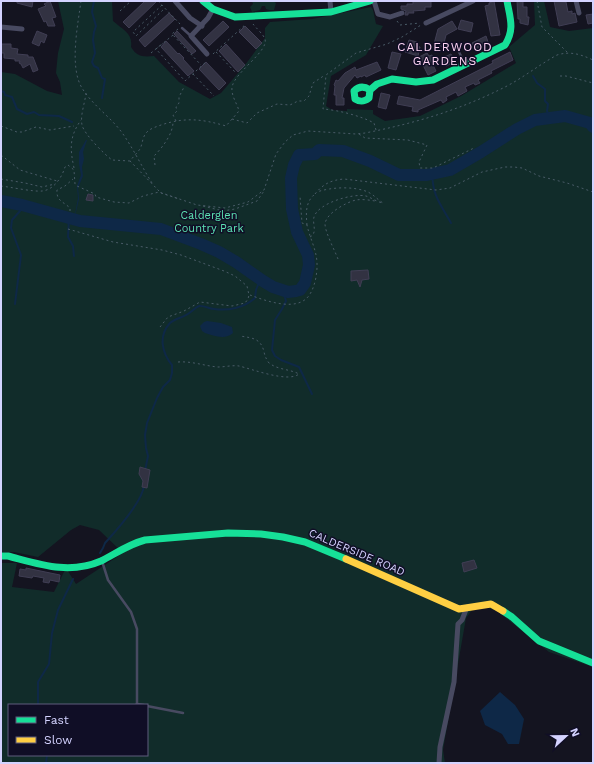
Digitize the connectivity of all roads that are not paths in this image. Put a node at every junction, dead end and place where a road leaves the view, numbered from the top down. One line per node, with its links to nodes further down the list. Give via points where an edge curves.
1 (174, 1): 14 (street, via 190,18)
2 (203, 1): 9 (street)
3 (330, 1): 10 (street)
4 (370, 1): 10 (street)
5 (374, 1): 11 (street, via 378,14 390,17)
6 (473, 1): 13 (street)
7 (506, 1): 21 (street, via 511,27 510,37 504,45)
8 (576, 1): 12 (street)
9 (213, 9): 10 (street, via 236,17); 14 (street)
10 (331, 12)
11 (402, 13)
12 (579, 13)
13 (425, 23)
14 (202, 26): 18 (street)
15 (1, 27): 17 (street)
16 (182, 28): 18 (lane)
17 (22, 29)
18 (191, 36): 20 (street)
19 (456, 46): 21 (lane)
20 (207, 54)
21 (466, 64): 22 (street, via 433,80 416,82 392,79 377,84)
22 (370, 90)
23 (1, 556): 24 (street, CALDERSIDE ROAD, via 66,568 78,568)
24 (102, 561): 25 (street, CALDERSIDE ROAD, via 146,540 229,532 263,534 297,539 315,545 459,609); 27 (lane, via 108,580 131,612 137,629)
25 (467, 607): 26 (street, CALDERSIDE ROAD, via 491,604 512,617 539,641); 30 (street, via 458,624 454,682)
26 (593, 663)
27 (136, 704)
28 (148, 706): 29 (lane)
29 (183, 713)
30 (439, 763)

